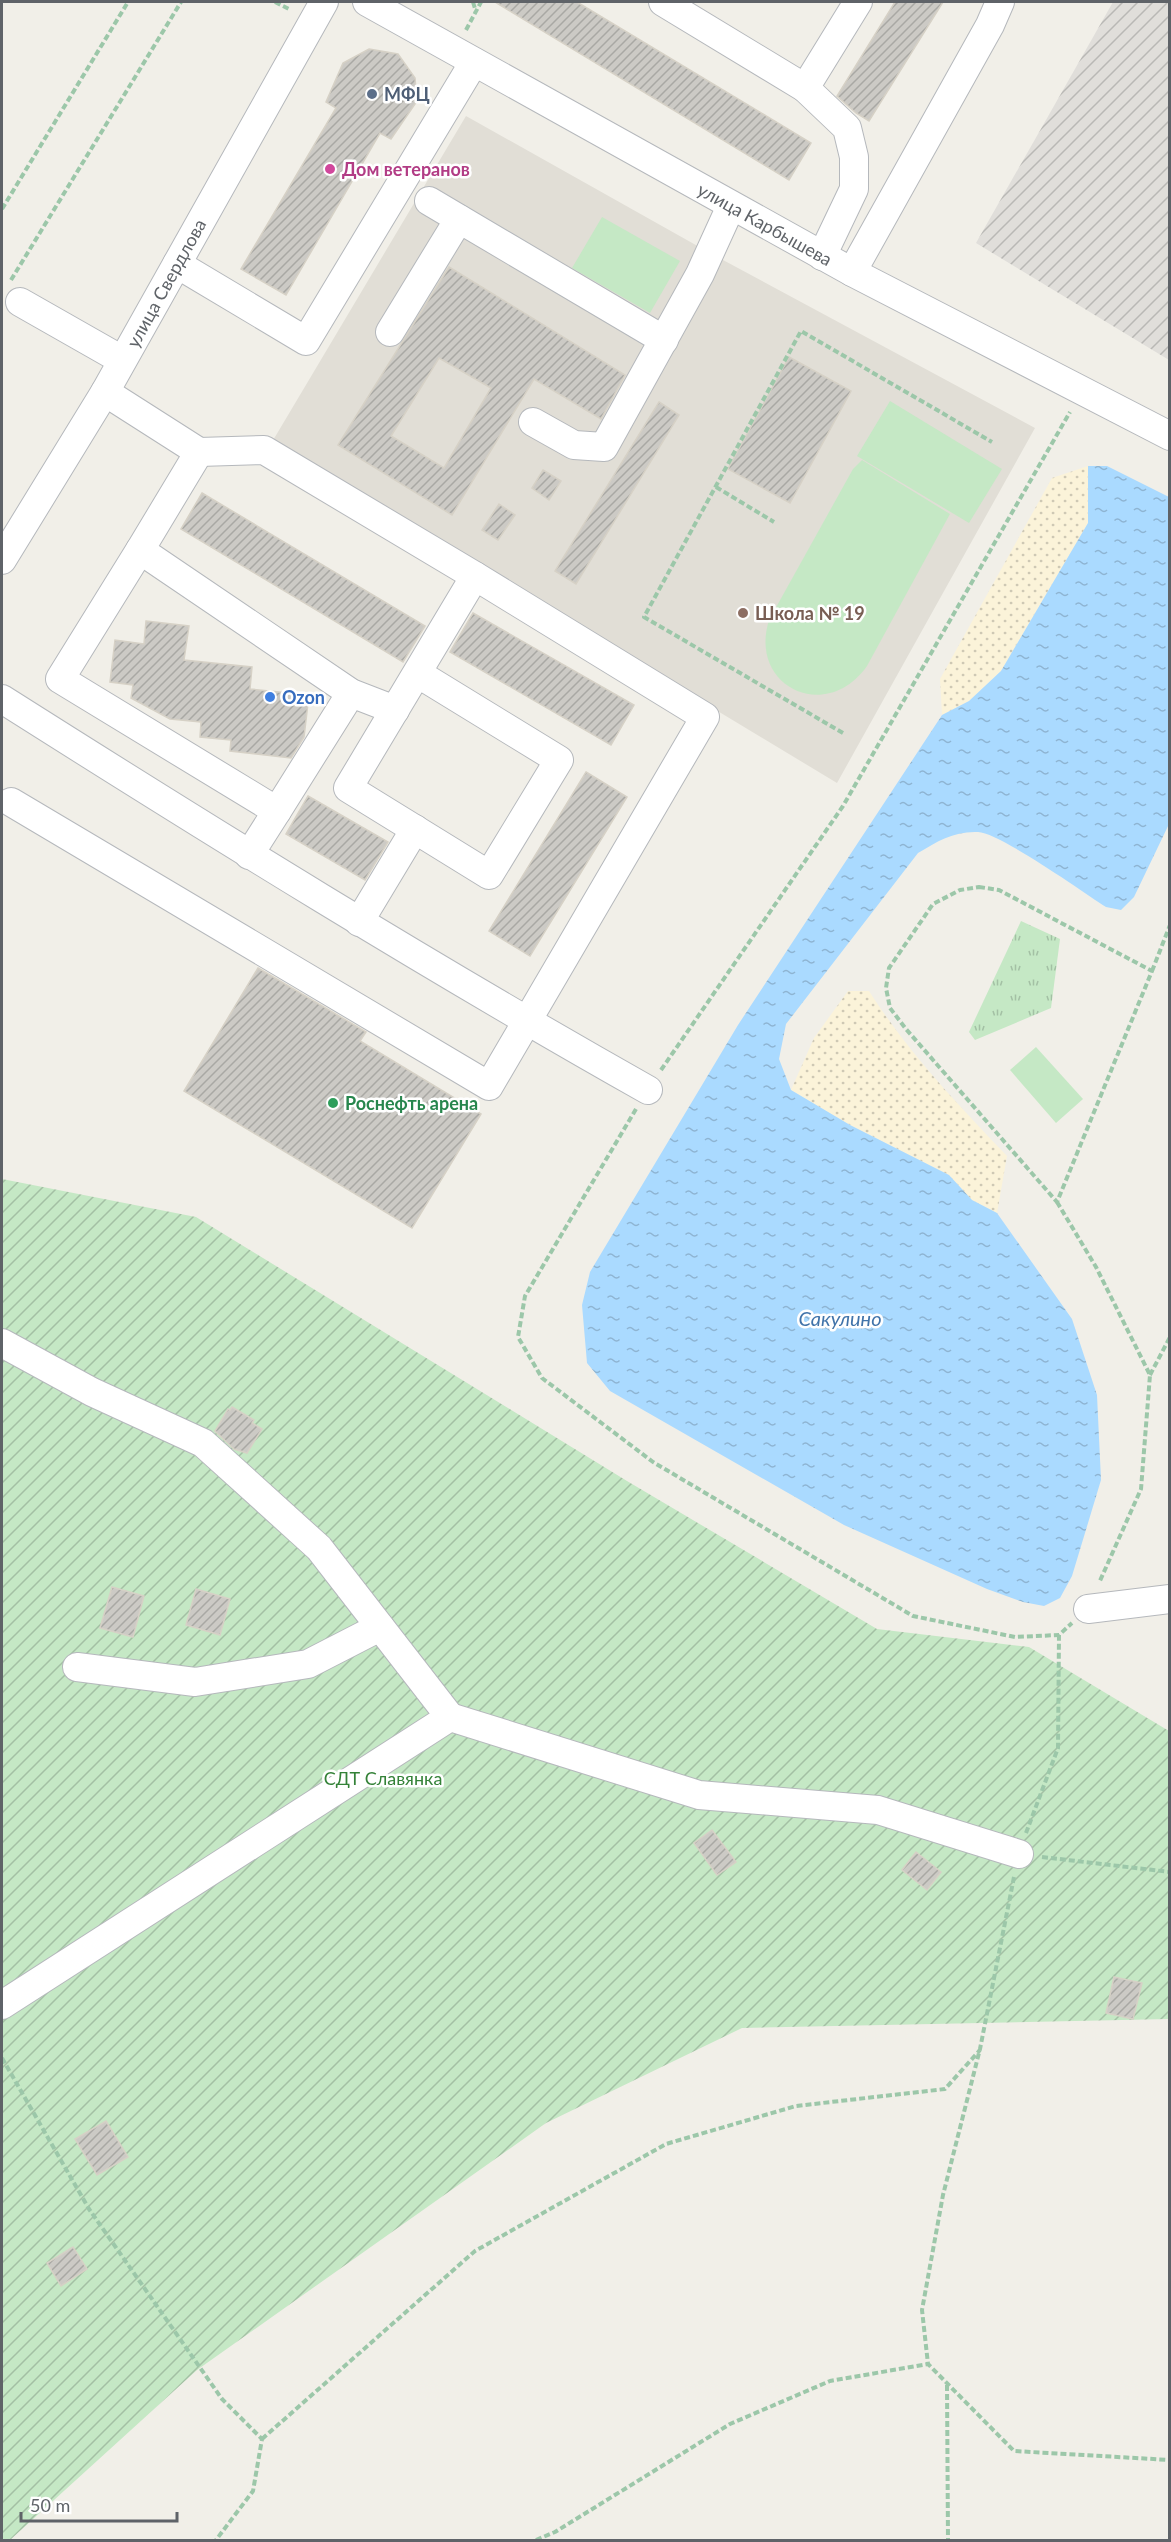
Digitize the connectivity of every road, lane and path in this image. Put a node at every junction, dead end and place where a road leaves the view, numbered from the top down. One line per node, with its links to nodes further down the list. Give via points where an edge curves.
1 (128, 2): 17 (path)
2 (181, 2): 22 (path)
3 (275, 2): 11 (path)
4 (324, 2): 20 (street, улица Свердлова)
5 (367, 2): 13 (street, улица Карбышева)
6 (473, 2): 12 (path)
7 (481, 2): 12 (path)
8 (663, 2): 14 (street)
9 (858, 2): 14 (street)
10 (1000, 2): 21 (street)
11 (291, 10)
12 (476, 12): 13 (path)
13 (464, 56): 16 (street, улица Карбышева); 20 (street, via 306,341)
14 (805, 88): 19 (street, via 847,128 854,157 854,189)
15 (429, 201): 18 (street)
16 (731, 206): 19 (street, улица Карбышева); 24 (street)
17 (2, 209)
18 (459, 219): 23 (street); 24 (street)
19 (822, 256): 21 (street, улица Карбышева)
20 (177, 264): 25 (street, улица Свердлова)
21 (852, 272): 29 (street, улица Карбышева)
22 (14, 293): 25 (street)
23 (390, 332)
24 (664, 340): 28 (street, via 604,447 574,445)
25 (122, 360): 26 (street, улица Свердлова)
26 (105, 392): 31 (street); 35 (street, улица Свердлова)
27 (1072, 409): 50 (path, via 843,806)
28 (533, 422)
29 (1165, 431)
30 (992, 442): 32 (path, via 801,331)
31 (199, 452): 34 (street); 36 (street, via 264,450)
32 (716, 487): 33 (path); 41 (path, via 644,617)
33 (774, 522)
34 (140, 550): 38 (street); 43 (street, via 60,679)
35 (2, 560)
36 (475, 576): 37 (street); 49 (street, via 705,717)
37 (417, 672): 40 (street); 44 (street, via 559,760 489,875)
38 (351, 693): 40 (street); 43 (street)
39 (2, 699): 45 (street)
40 (396, 710): 44 (street, via 348,788)
41 (843, 733)
42 (11, 802): 49 (street, via 489,1086)
43 (277, 811): 45 (street)
44 (416, 828): 46 (street)
45 (249, 855): 46 (street)
46 (359, 922): 49 (street)
47 (1170, 925): 48 (path)
48 (1152, 971): 51 (path); 51 (path, via 999,890 979,887 960,890 933,904 889,968 886,988 890,1008)
49 (528, 1022): 50 (street)
50 (648, 1090): 56 (path, via 525,1296 518,1337 542,1378 653,1462 914,1616 1015,1637 1048,1636 1059,1635)
51 (1057, 1202): 54 (path, via 1096,1267)
52 (1170, 1337): 54 (path)
53 (2, 1342): 57 (street, via 92,1392 203,1443 319,1548)
54 (1150, 1375): 56 (path, via 1141,1489)
55 (1170, 1599): 56 (street)
56 (1088, 1609)
57 (380, 1627): 58 (street, via 308,1664 195,1682); 59 (street)
58 (77, 1667)
59 (450, 1717): 60 (street, via 699,1795 878,1810); 62 (street)
60 (1019, 1854): 61 (path)
61 (1170, 1872)
62 (2, 2005)
63 (2, 2058): 66 (path, via 89,2210 222,2399)
64 (928, 2364): 65 (path); 66 (path, via 922,2310 943,2195 980,2049 945,2089 796,2106 666,2144 475,2251); 69 (path, via 830,2381 730,2424)
65 (947, 2384): 67 (path, via 1014,2451); 70 (path)
66 (262, 2439): 68 (path, via 254,2491)
67 (1170, 2460)
68 (216, 2541)
69 (536, 2541)
70 (948, 2541)

